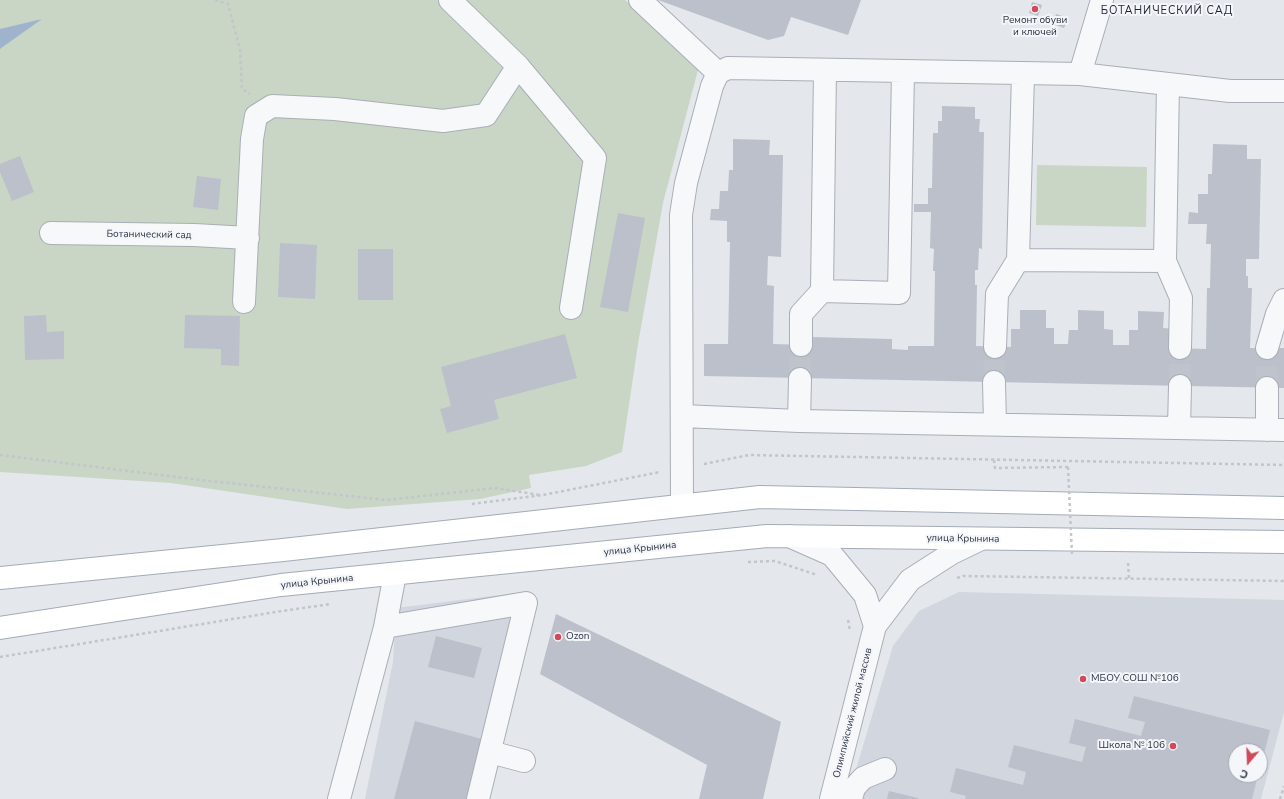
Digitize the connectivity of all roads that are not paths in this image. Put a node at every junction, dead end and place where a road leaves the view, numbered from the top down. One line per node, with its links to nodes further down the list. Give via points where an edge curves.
1 (450, 0): 4 (street)
2 (640, 0): 8 (street)
3 (1101, 0): 9 (street)
4 (518, 66): 13 (street, via 486,115 443,121 335,109 272,106 256,116 252,139); 19 (street, via 595,158)
5 (825, 70): 6 (street); 8 (street, via 728,68); 16 (street)
6 (903, 71): 7 (street); 16 (street, via 899,293)
7 (1023, 73): 9 (street); 14 (street)
8 (718, 74): 28 (street, via 712,86 686,183 681,215)
9 (1080, 74): 10 (street)
10 (1168, 84): 11 (street, via 1230,91); 15 (street)
11 (1284, 91)
12 (51, 233): 13 (street, Ботанический сад)
13 (248, 238): 18 (street)
14 (1018, 260): 15 (street); 21 (street, via 997,294)
15 (1165, 261): 22 (street, via 1181,298)
16 (822, 291): 20 (street, via 801,314)
17 (1284, 300): 23 (street)
18 (244, 302)
19 (571, 308)
20 (801, 345)
21 (995, 347)
22 (1180, 348)
23 (1267, 348)
24 (800, 379): 29 (street)
25 (994, 382): 30 (street)
26 (1180, 386): 31 (street)
27 (1267, 388): 32 (street)
28 (682, 416): 29 (street); 33 (street)
29 (800, 420): 30 (street)
30 (995, 424): 31 (street)
31 (1179, 428): 32 (street)
32 (1276, 430)
33 (682, 506): 34 (main road, via 760,497); 39 (main road)
34 (1284, 508)
35 (789, 536): 36 (main road, улица Крынина); 38 (main road, улица Крынина, via 767,536); 40 (street, via 832,555 865,595)
36 (981, 539): 37 (main road, улица Крынина); 40 (street, Олимпийский жилой массив, via 952,553 910,580)
37 (1284, 542)
38 (395, 574): 41 (street); 42 (main road, улица Крынина, via 281,585)
39 (0, 578)
40 (875, 626): 48 (street, Олимпийский жилой массив)
41 (385, 627): 43 (street, via 526,603); 46 (street)
42 (0, 628)
43 (490, 752): 44 (street); 47 (street)
44 (524, 761)
45 (884, 769): 49 (street, via 863,778 854,788)
46 (339, 799)
47 (478, 799)
48 (831, 799)
49 (851, 799)

